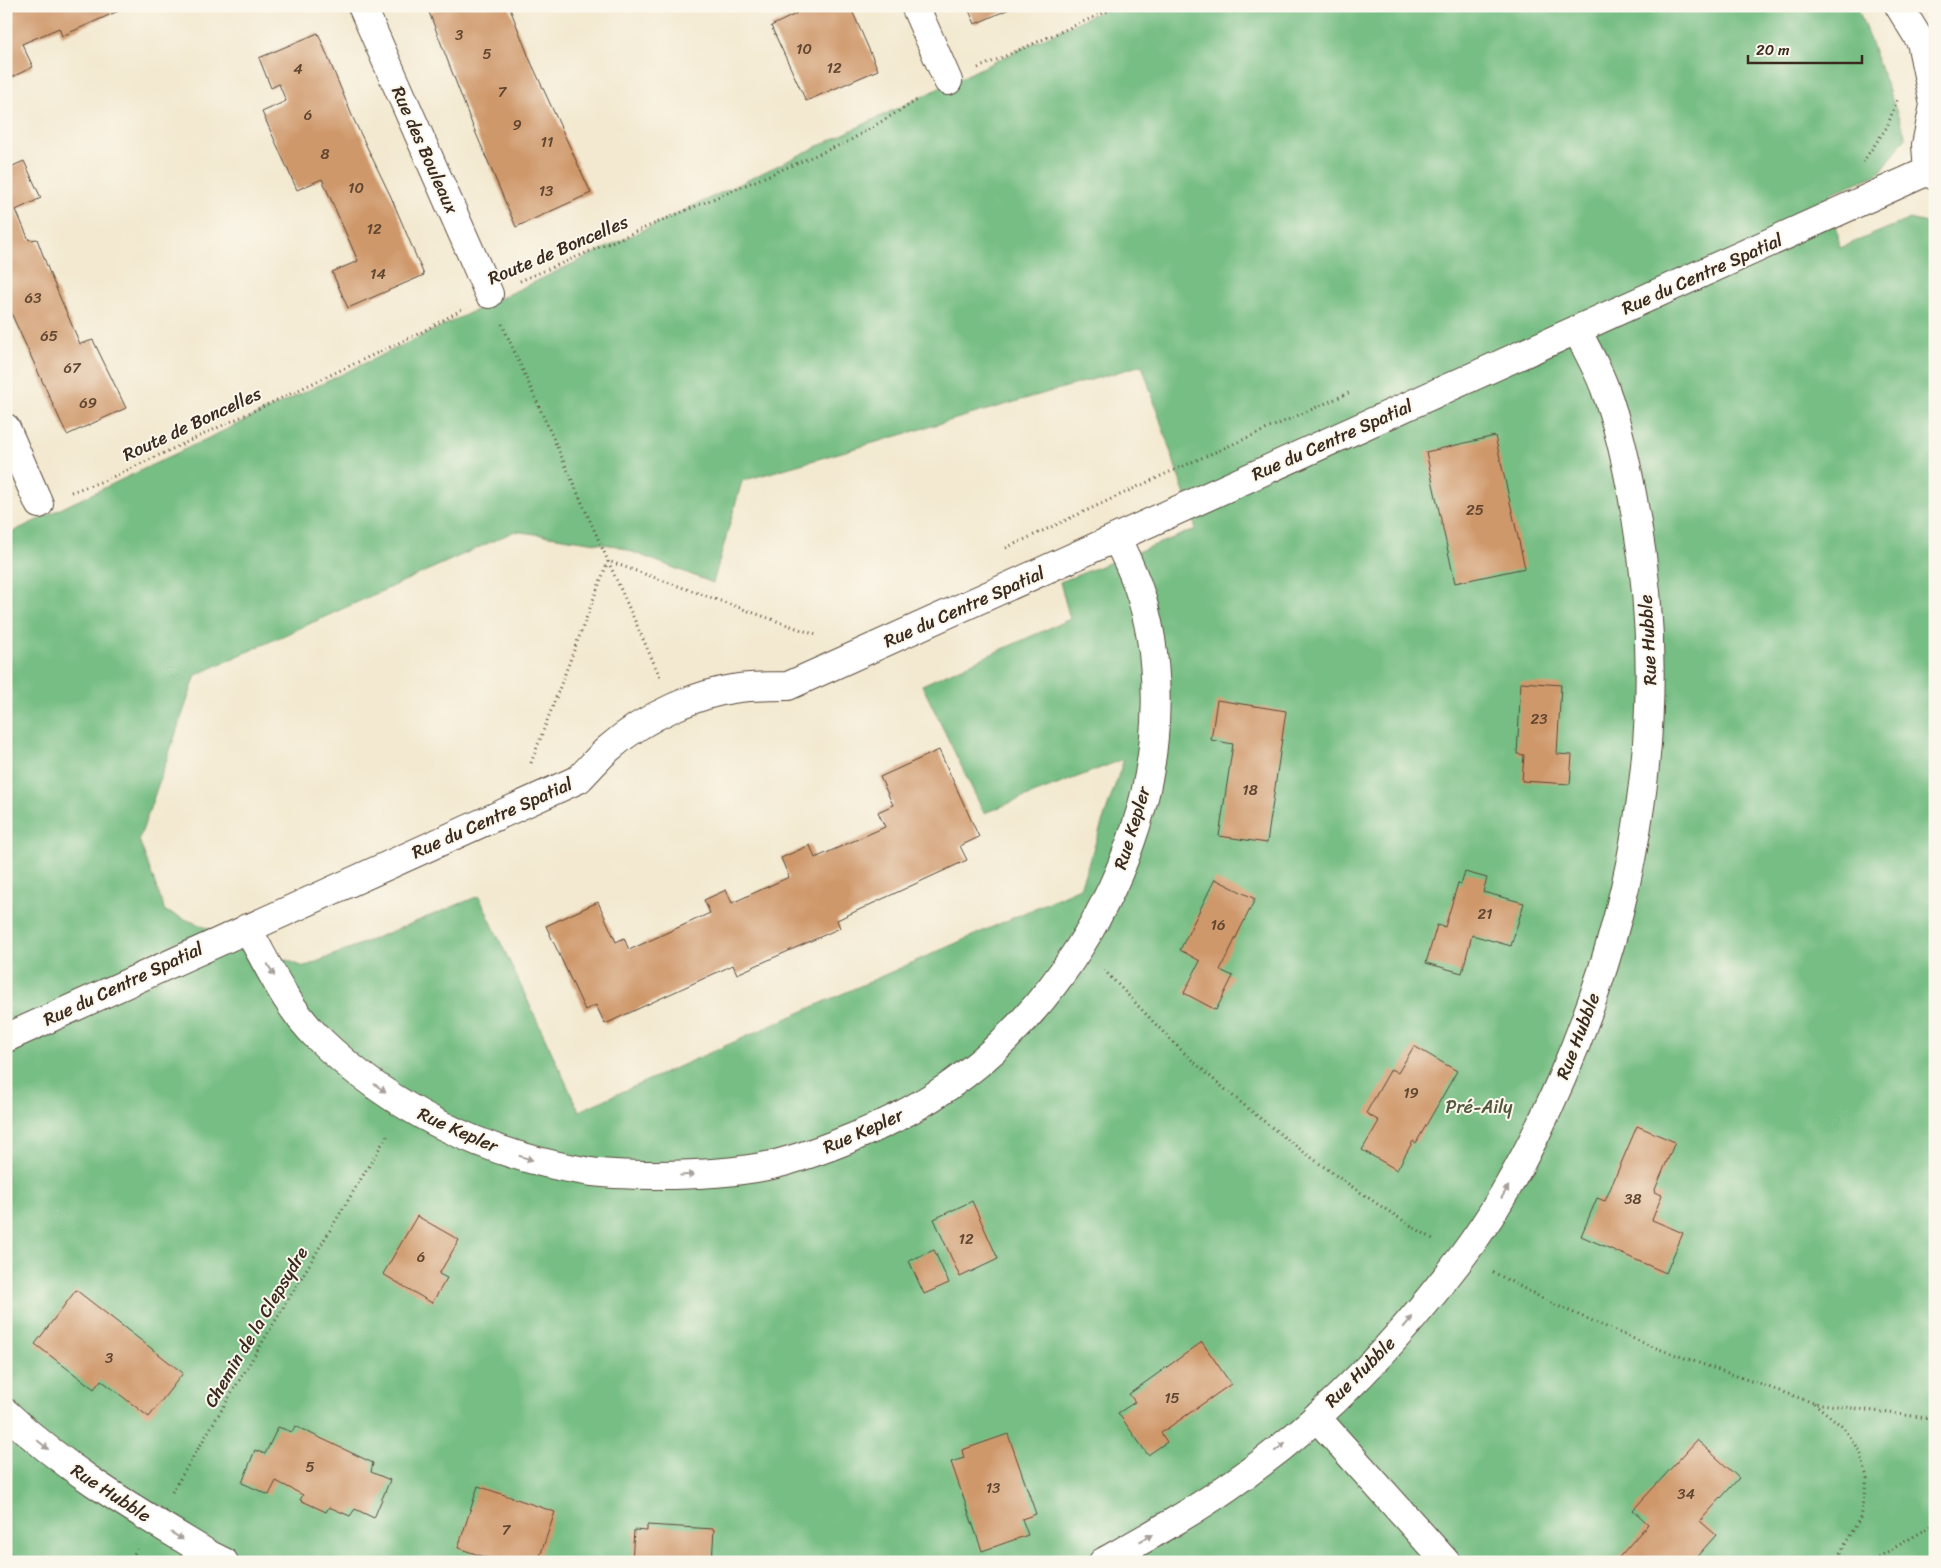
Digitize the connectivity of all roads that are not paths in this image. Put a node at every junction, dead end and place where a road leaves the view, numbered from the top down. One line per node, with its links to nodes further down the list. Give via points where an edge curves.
1 (362, 6): 6 (street, Rue des Bouleaux)
2 (915, 6): 4 (street)
3 (1899, 6): 5 (street, via 1921,42 1934,105 1926,145)
4 (948, 82)
5 (1931, 173): 7 (street, Rue du Centre Spatial)
6 (489, 294)
7 (1577, 330): 10 (street, Rue du Centre Spatial); 14 (street, Rue Hubble, one-way to 7, via 1406,1326 1463,1256 1505,1192 1539,1131 1572,1056 1598,986 1624,896 1641,803 1650,713 1650,637 1642,549 1628,468 1604,388)
8 (6, 428): 9 (street)
9 (39, 504)
10 (1116, 538): 11 (street, Rue du Centre Spatial, via 788,686 717,692 674,707 640,725 608,749 579,779); 11 (street, Rue Kepler, one-way to 10, via 288,1001 316,1035 360,1074 448,1129 530,1160 587,1172 684,1175 731,1172 819,1152 871,1130 914,1109 957,1080 993,1051 1031,1013 1082,946 1124,863 1142,807 1152,758 1156,697 1150,633 1138,586)
11 (247, 928): 12 (street, Rue du Centre Spatial)
12 (6, 1038)
13 (6, 1413): 15 (street, Rue Hubble, one-way to 15, via 62,1461)
14 (1316, 1417): 16 (street, Rue Hubble, one-way to 14, via 1174,1523 1230,1486); 17 (street)
15 (224, 1562)
16 (1103, 1562)
17 (1446, 1562)

